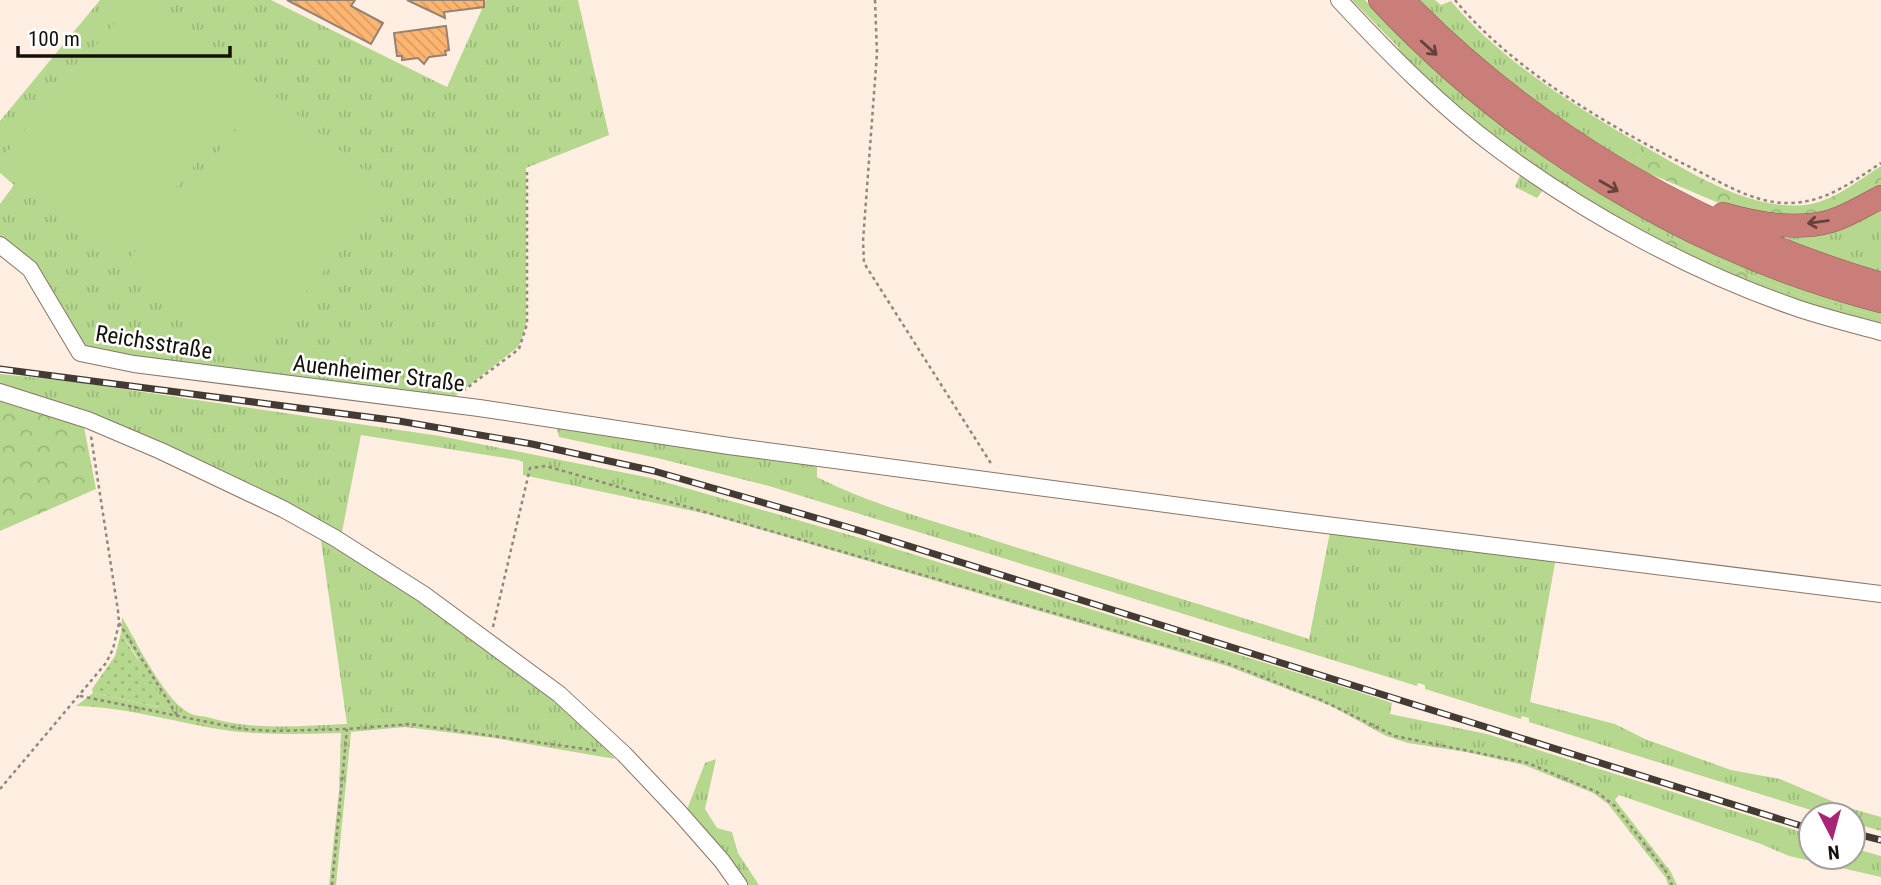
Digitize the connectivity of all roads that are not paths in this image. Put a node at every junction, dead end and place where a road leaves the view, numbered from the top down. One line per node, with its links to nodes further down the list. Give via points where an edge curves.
1 (1339, 0): 9 (street, via 1457,116 1529,172 1605,219 1719,276 1794,307)
2 (1380, 0): 8 (highway, one-way to 8, via 1503,113 1597,179 1723,245 1794,274)
3 (1403, 0): 4 (highway, via 1514,101)
4 (1656, 192): 5 (highway, one-way to 4, via 1831,221 1793,226 1736,218); 7 (highway, via 1797,258)
5 (1881, 197)
6 (0, 245): 10 (street, Reichsstraße, via 30,269 80,354)
7 (1881, 284)
8 (1881, 301)
9 (1881, 332)
10 (273, 382): 12 (street, Auenheimer Straße, via 729,446)
11 (0, 392): 13 (street, via 88,420 160,450 283,509 357,552 559,694 624,754)
12 (1881, 594)
13 (739, 885)

